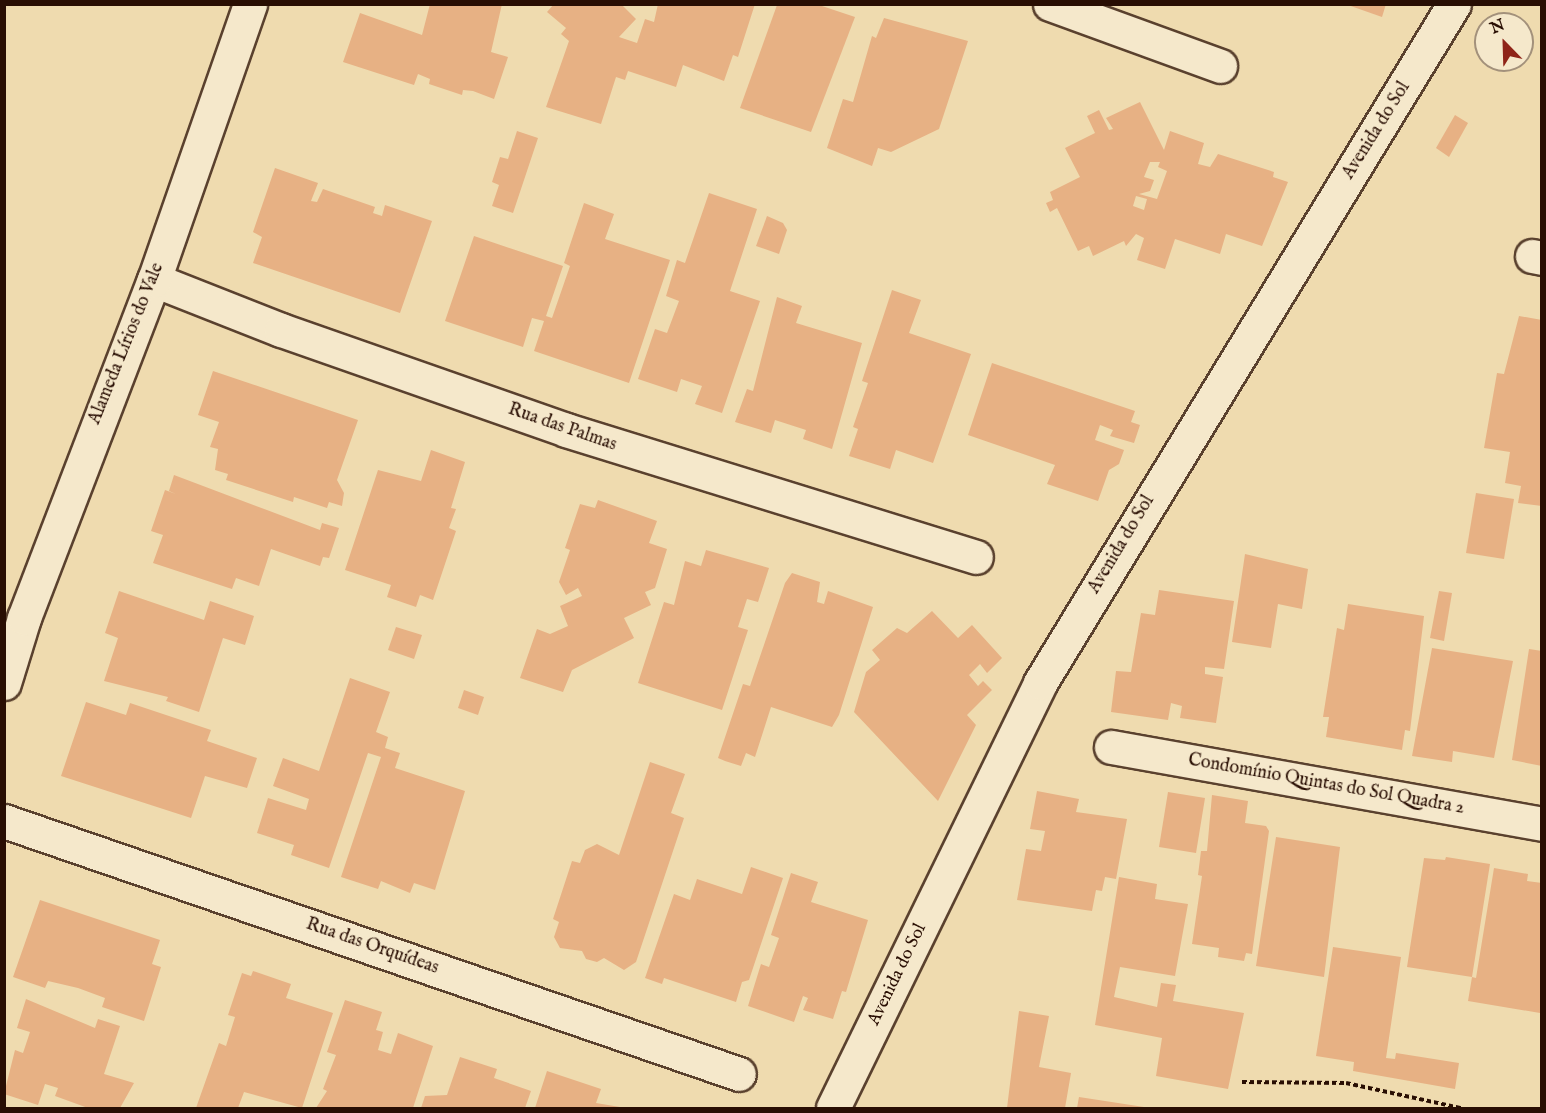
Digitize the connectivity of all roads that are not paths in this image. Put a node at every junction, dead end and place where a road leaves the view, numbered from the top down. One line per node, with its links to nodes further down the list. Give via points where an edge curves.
1 (250, 4): 5 (street, Alameda Lírios do Vale)
2 (1050, 4): 4 (street)
3 (1455, 4): 12 (street, Avenida do Sol, via 1040,683)
4 (1220, 66)
5 (154, 279): 6 (street, Rua das Palmas, via 281,330 566,430); 7 (street, Alameda Lírios do Vale, via 94,426)
6 (976, 558)
7 (4, 683)
8 (1111, 747): 10 (street, Condomínio Quintas do Sol Quadra 2)
9 (4, 821): 11 (street, Rua das Orquídeas)
10 (1542, 824)
11 (739, 1074)
12 (833, 1108)

